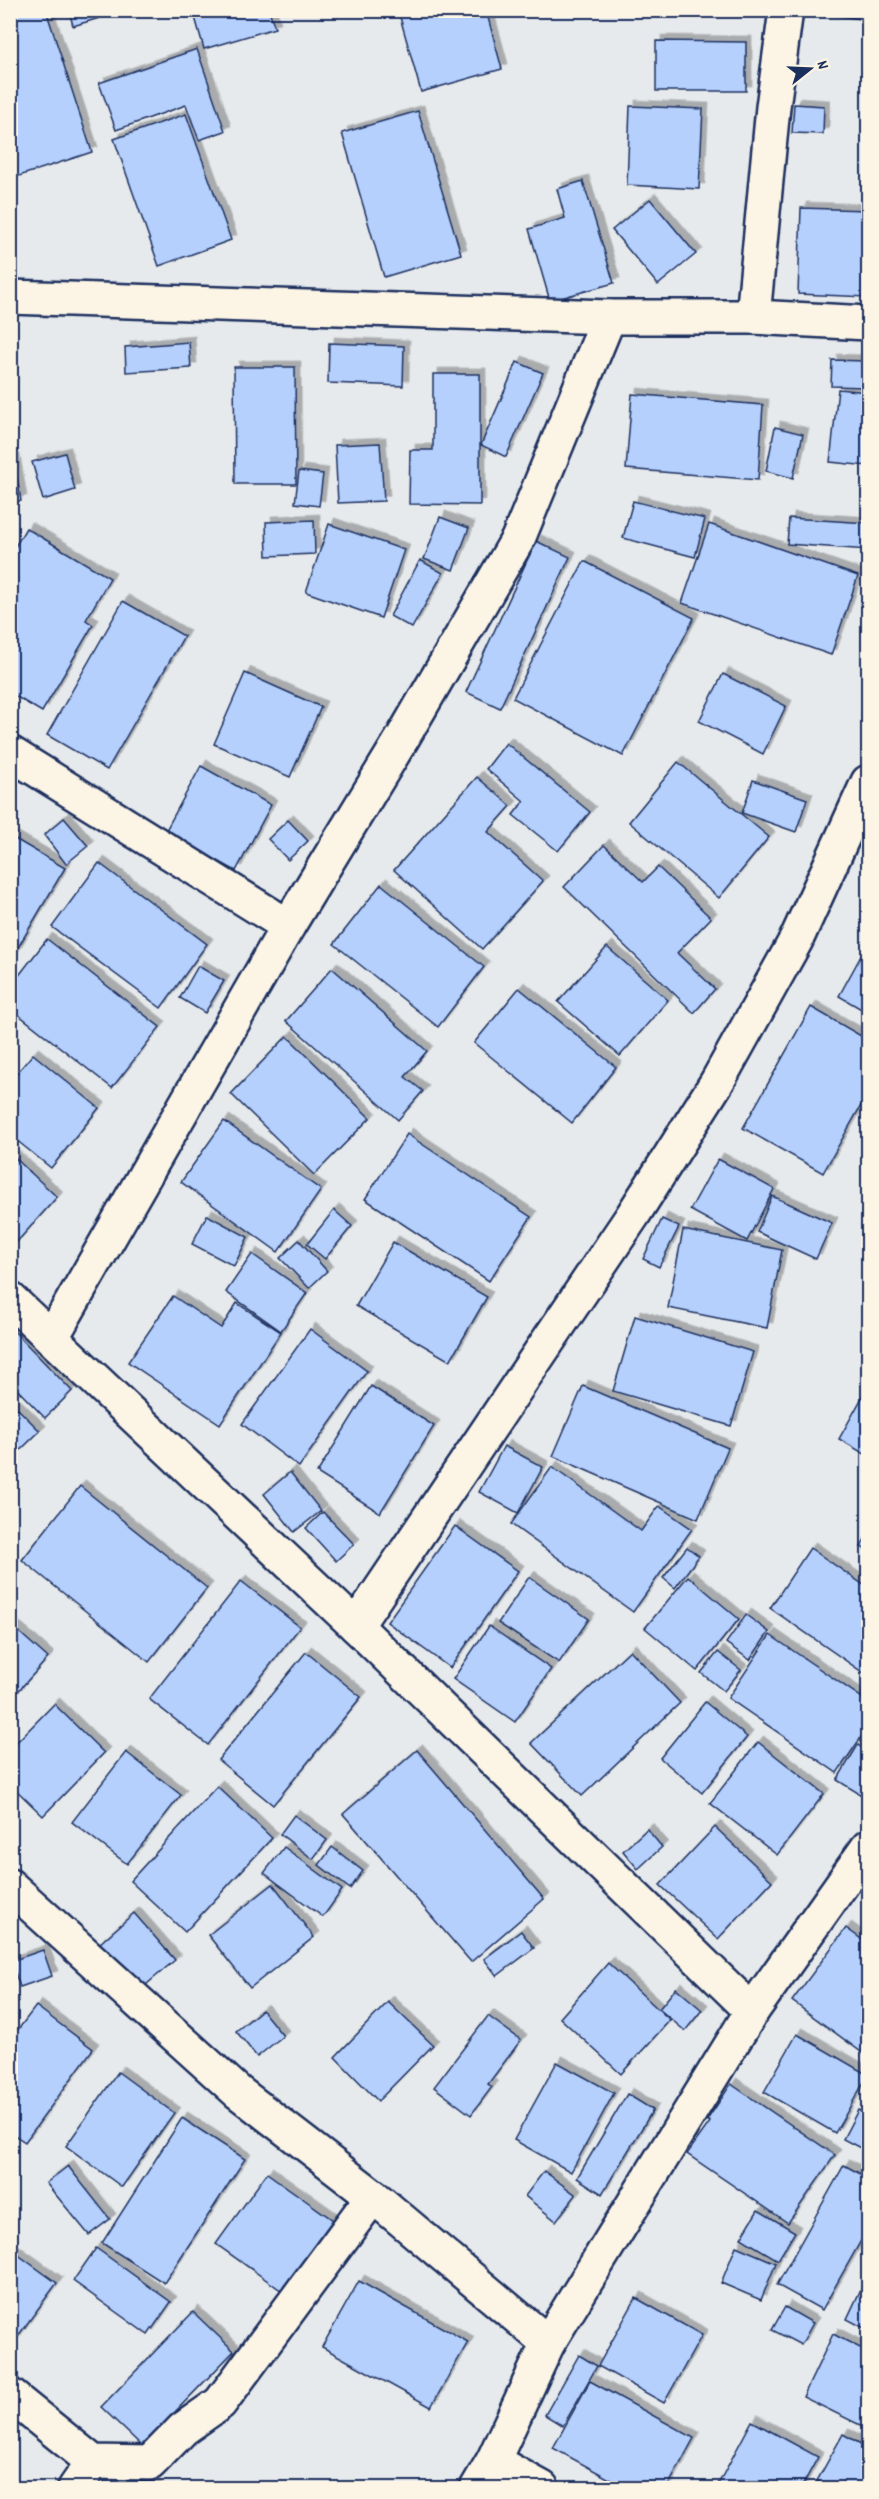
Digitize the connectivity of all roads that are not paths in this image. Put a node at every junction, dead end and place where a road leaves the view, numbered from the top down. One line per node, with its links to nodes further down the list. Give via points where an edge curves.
1 (786, 10): 3 (street)
2 (10, 297): 4 (street)
3 (753, 316): 4 (street); 5 (street)
4 (609, 317): 8 (street, via 518,538)
5 (868, 323)
6 (10, 753): 8 (street)
7 (868, 782): 11 (street, via 796,940 717,1082 633,1215)
8 (288, 926): 10 (street)
9 (10, 1299): 10 (street)
10 (52, 1337): 11 (street)
11 (356, 1626): 14 (street)
12 (868, 1847): 14 (street)
13 (10, 1886): 15 (street, via 237,2092)
14 (752, 2011): 16 (street)
15 (373, 2196): 16 (street); 18 (street, via 220,2403 183,2429 150,2463)
16 (548, 2343): 19 (street)
17 (10, 2395): 18 (street)
18 (93, 2462): 20 (street)
19 (485, 2475): 21 (street)
20 (75, 2488)
21 (542, 2488)

